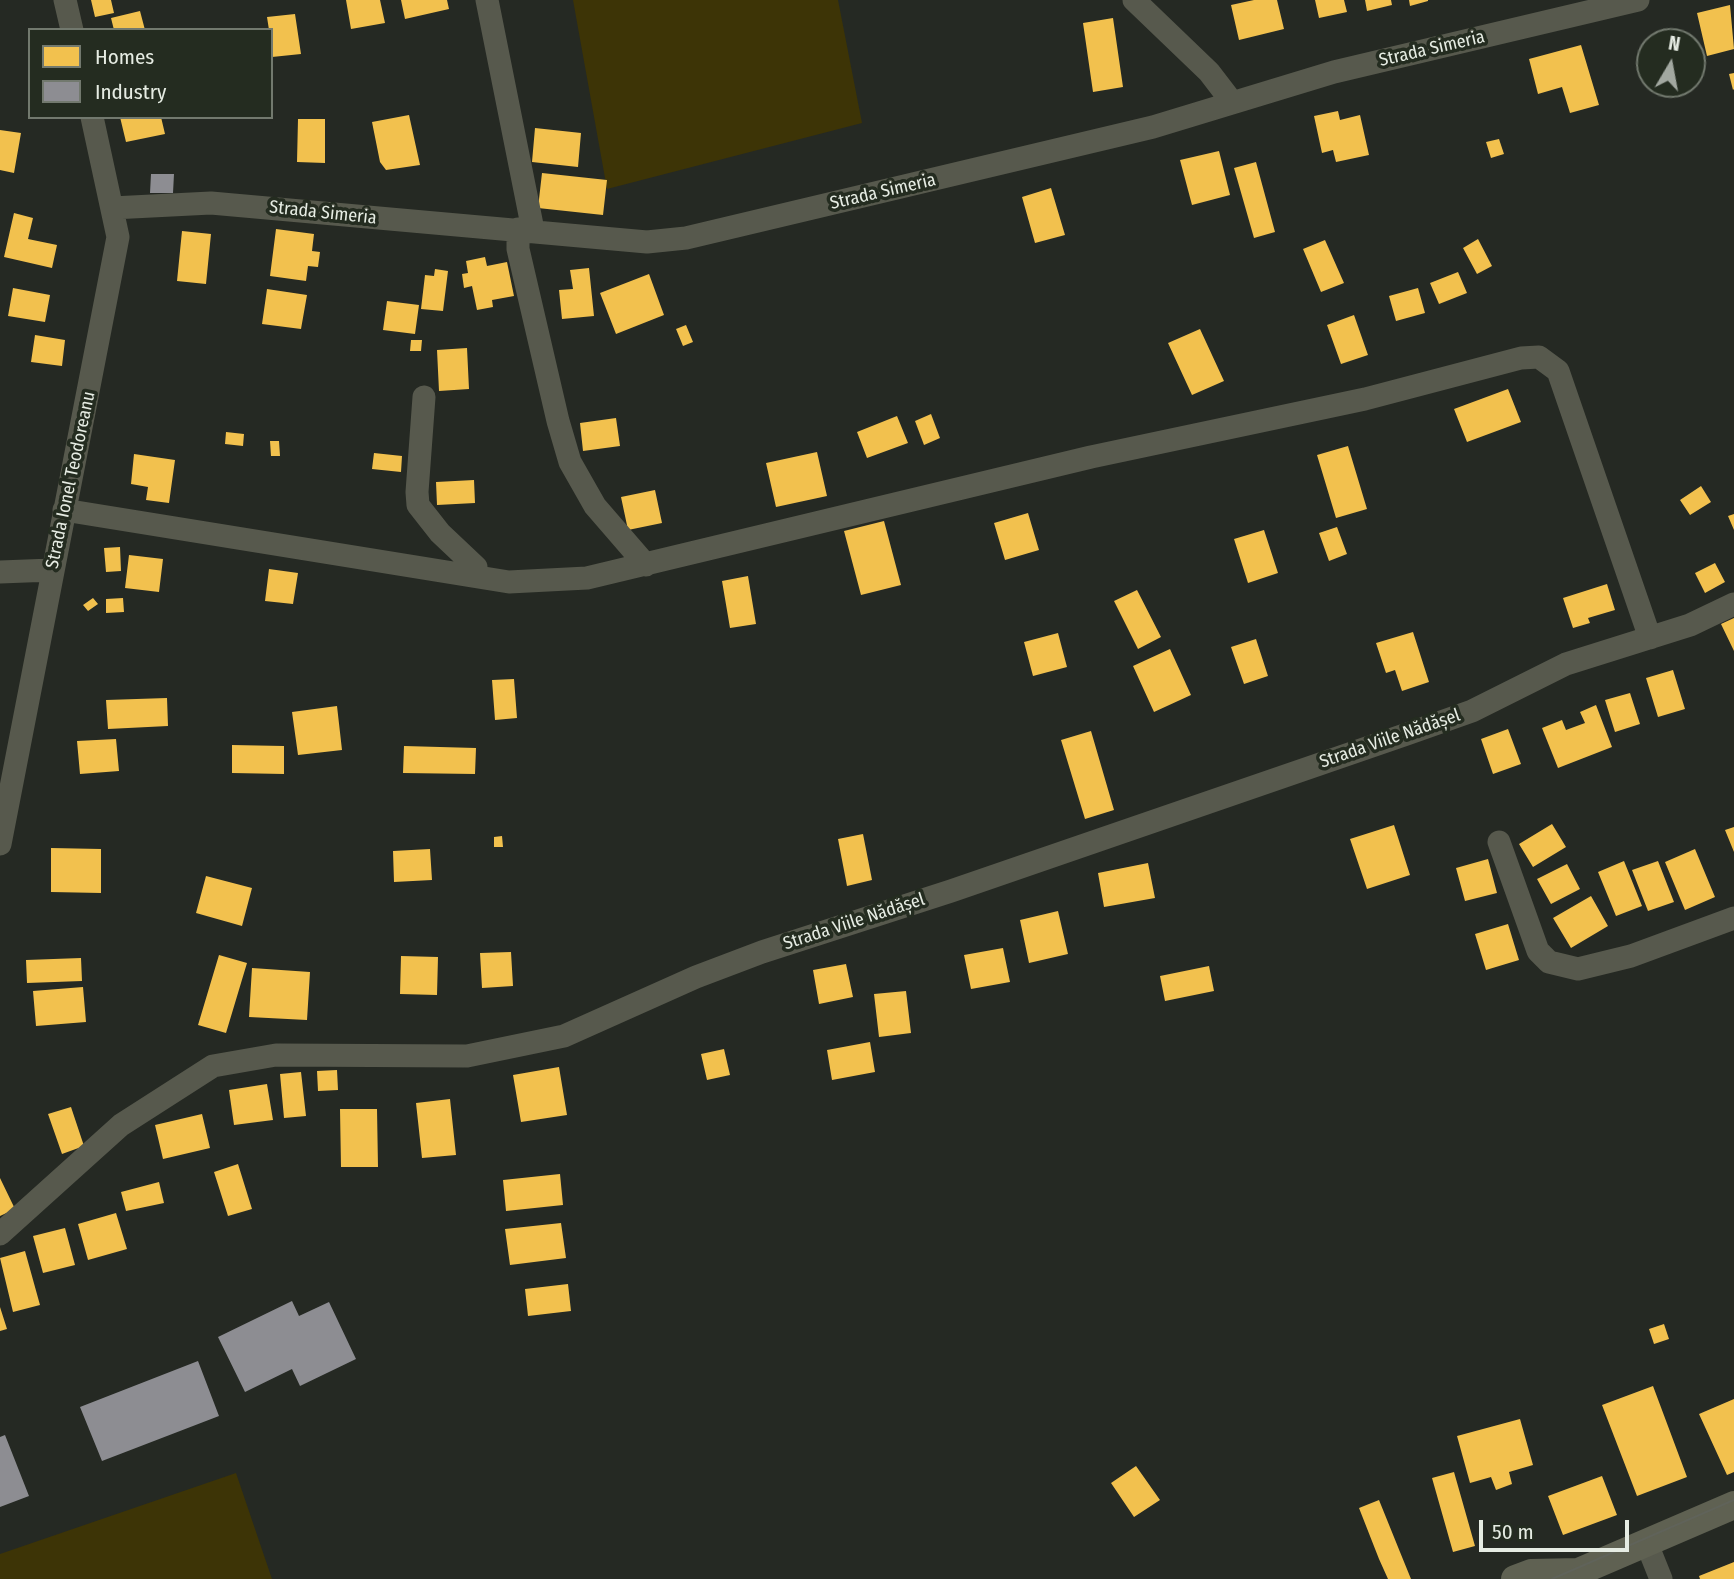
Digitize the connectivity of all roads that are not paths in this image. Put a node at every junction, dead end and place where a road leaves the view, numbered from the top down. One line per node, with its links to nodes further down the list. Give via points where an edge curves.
1 (65, 0): 5 (street)
2 (487, 0): 9 (street)
3 (1134, 0): 6 (street, via 1209,72)
4 (1638, 0): 6 (street, Strada Simeria, via 1335,72)
5 (72, 28)
6 (1232, 102): 9 (street, Strada Simeria, via 1153,127 687,238 647,242)
7 (92, 119): 8 (street, Strada Ionel Teodoreanu)
8 (112, 208): 9 (street, Strada Simeria, via 211,203); 11 (street, Strada Ionel Teodoreanu, via 118,237 111,284)
9 (526, 229): 12 (street, via 518,249 570,463 595,506)
10 (424, 397): 15 (street, via 418,505 476,567)
11 (64, 510): 13 (street, Strada Ionel Teodoreanu); 15 (street)
12 (646, 565): 15 (street, via 546,582); 17 (street, via 1091,457 1539,357 1558,371)
13 (52, 570): 14 (street); 19 (street, Strada Ionel Teodoreanu)
14 (0, 572)
15 (476, 576)
16 (1734, 604): 17 (street, Strada Viile Nădășel)
17 (1650, 638): 21 (street, Strada Viile Nădășel, via 1566,664 1472,711 1407,734 762,952 564,1036 467,1056 276,1055 213,1066 121,1125)
18 (1499, 842): 20 (street, via 1538,951 1549,962 1578,969 1591,966)
19 (0, 844)
20 (1734, 918)
21 (0, 1234)
22 (1734, 1505): 23 (main road)
23 (1647, 1544): 24 (main road); 26 (street)
24 (1570, 1575): 25 (main road, via 1531,1573)
25 (1515, 1579)
26 (1661, 1579)

